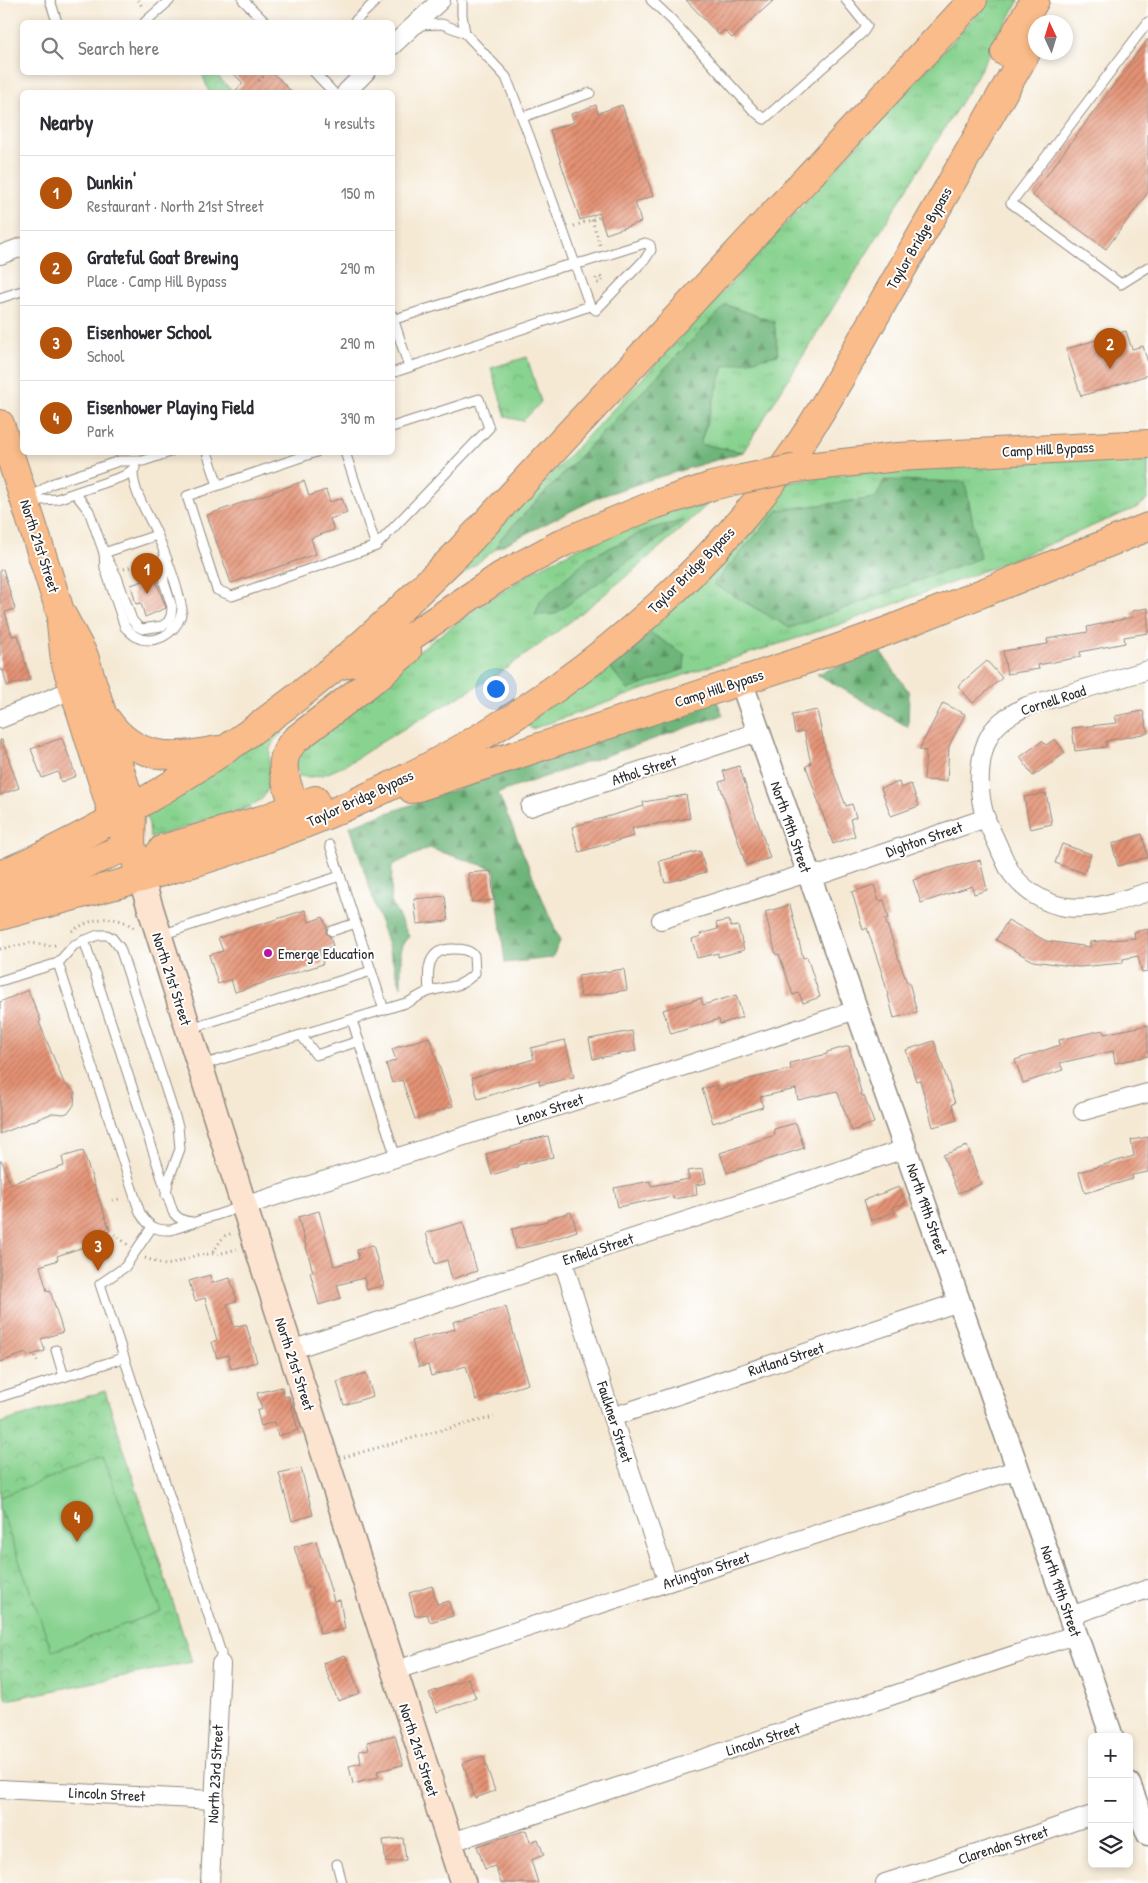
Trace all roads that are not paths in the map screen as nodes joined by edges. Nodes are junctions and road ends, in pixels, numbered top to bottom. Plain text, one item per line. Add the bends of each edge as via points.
1 (50, 0) edge
2 (170, 0) edge
3 (243, 0) edge
4 (377, 0) edge
5 (462, 0) edge
6 (651, 0) edge
7 (846, 0) edge
8 (973, 0) edge
9 (1035, 0) edge
10 (1056, 0) edge
11 (435, 2) edge
12 (1047, 15) edge
13 (56, 20) edge
14 (148, 20) edge
15 (263, 20) edge
16 (356, 20) edge
17 (1148, 22) edge
18 (414, 26) junction
19 (465, 33) junction
20 (395, 43) edge
21 (1028, 49) edge
22 (318, 75) edge
23 (363, 75) edge
24 (341, 90) edge
25 (346, 90) edge
26 (590, 94) dead end
27 (523, 117) junction
28 (20, 248) edge
29 (0, 254) edge
30 (575, 264) junction
31 (1148, 267) edge
32 (20, 292) edge
33 (0, 298) edge
34 (590, 306) junction
35 (395, 317) edge
36 (395, 324) edge
37 (409, 366) junction
38 (395, 372) edge
39 (0, 424) edge
40 (395, 426) edge
41 (1148, 444) edge
42 (155, 455) edge
43 (208, 455) edge
44 (307, 455) edge
45 (346, 455) edge
46 (118, 457) edge
47 (143, 461) junction
48 (133, 469) junction
49 (218, 485) junction
50 (74, 493) junction
51 (25, 501) junction
52 (1148, 527) edge
53 (157, 535) junction
54 (376, 546) junction
55 (104, 553) junction
56 (464, 600) junction
57 (60, 611) junction
58 (336, 667) junction
59 (1148, 670) edge
60 (741, 681) junction
61 (74, 688) junction
62 (102, 713) junction
63 (0, 720) edge
64 (758, 732) junction
65 (229, 747) junction
66 (530, 807) dead end
67 (123, 813) junction
68 (986, 818) junction
69 (290, 820) junction
70 (132, 845) junction
71 (330, 845) dead end
72 (807, 873) junction
73 (0, 874) edge
74 (340, 876) junction
75 (141, 878) junction
76 (1148, 892) edge
77 (0, 900) edge
78 (0, 916) edge
79 (661, 920) dead end
80 (356, 923) junction
81 (332, 931) dead end
82 (159, 936) junction
83 (84, 940) junction
84 (58, 963) junction
85 (371, 971) junction
86 (0, 981) edge
87 (429, 991) junction
88 (384, 1010) junction
89 (856, 1010) junction
90 (352, 1020) junction
91 (188, 1029) junction
92 (301, 1035) junction
93 (359, 1042) junction
94 (200, 1065) junction
95 (1148, 1093) edge
96 (1083, 1111) dead end
97 (906, 1149) junction
98 (396, 1158) junction
99 (166, 1195) junction
100 (244, 1206) junction
101 (194, 1222) junction
102 (152, 1227) junction
103 (563, 1261) junction
104 (959, 1302) junction
105 (56, 1350) dead end
106 (291, 1350) junction
107 (123, 1358) junction
108 (64, 1377) junction
109 (0, 1397) edge
110 (612, 1417) junction
111 (1018, 1468) junction
112 (668, 1582) junction
113 (1148, 1590) edge
114 (1073, 1625) junction
115 (221, 1664) joint
116 (393, 1672) junction
117 (1111, 1733) edge
118 (0, 1788) edge
119 (214, 1800) junction
120 (1133, 1800) edge
121 (1088, 1816) edge
122 (1148, 1834) edge
123 (450, 1843) junction
124 (337, 1864) dead end
125 (210, 1883) edge
126 (342, 1883) edge
127 (463, 1883) edge
128 (885, 1883) edge

1 - 13 lane
2 - 14 lane
3 - 15 lane
4 - 16 lane
5 - 19 lane
6 - 7 lane via 764,119 864,32 866,26
8 - 58 main road via 455,556
9 - 69 main road via 790,427 767,462 711,529 616,620 511,698 399,762 328,795
10 - 12 main road
11 - 18 street
17 - 31 lane via 1011,203 1121,284
18 - 19 lane via 442,24
18 - 20 street
19 - 27 lane via 506,77
21 - 69 main road, Taylor Bridge Bypass via 804,436 780,472 723,540 627,632 520,712 406,777
22 - 24 lane
23 - 25 street
26 - 27 lane
27 - 30 lane
28 - 29 street
30 - 34 lane
30 - 34 lane via 648,243 651,246 646,258 596,310
30 - 35 lane
32 - 33 lane
34 - 37 lane
36 - 37 lane
37 - 38 lane
39 - 51 main road, North 21st Street
40 - 54 lane via 479,398 489,428
41 - 56 main road, Camp Hill Bypass, bridge via 829,463 742,478 651,506 586,532 536,555
42 - 47 lane
43 - 49 lane
44 - 49 lane
45 - 54 lane
46 - 47 lane
46 - 51 lane via 51,484
47 - 48 lane
48 - 50 lane via 124,476
48 - 53 lane via 132,480
49 - 54 lane via 187,496 217,590 232,596
50 - 51 lane via 57,499
50 - 55 lane via 89,511
51 - 57 main road, North 21st Street
52 - 60 main road, Camp Hill Bypass via 887,631
53 - 55 lane
53 - 55 lane via 162,549 164,582 172,608 168,622 149,629 142,629 132,620 117,577
56 - 58 main road, Camp Hill Bypass via 391,650
56 - 69 main road via 382,673 289,747 284,754 283,770
57 - 61 main road, North 21st Street via 66,661
57 - 62 main road, North 21st Street via 84,656
58 - 65 main road
59 - 68 street, Cornell Road via 1028,706 999,723 982,757 980,784
60 - 64 street, North 19th Street
60 - 69 main road, Camp Hill Bypass
61 - 63 street
61 - 67 main road, North 21st Street
62 - 65 main road via 125,741 152,754 182,756
62 - 67 main road, North 21st Street
64 - 66 street, Athol Street
64 - 72 street, North 19th Street
65 - 67 main road
67 - 70 main road, North 21st Street
67 - 73 main road
68 - 72 street, Dighton Street via 823,874
68 - 76 street via 1010,873 1034,895 1047,901 1065,907 1084,908
69 - 75 main road, Taylor Bridge Bypass via 244,847
70 - 75 main road, North 21st Street
70 - 77 main road
71 - 74 lane
72 - 79 street, Dighton Street
72 - 89 street, North 19th Street
74 - 80 lane
74 - 82 lane
75 - 78 main road, Taylor Bridge Bypass
75 - 82 main road, North 21st Street
80 - 81 lane
80 - 85 lane
82 - 91 main road, North 21st Street
83 - 84 lane
83 - 99 lane
83 - 99 lane via 98,935 112,938 120,948 130,976 178,1126 180,1149
84 - 86 lane
84 - 102 lane via 140,1213
85 - 88 lane
85 - 91 lane
87 - 87 lane via 467,982 475,973 474,955 468,950 451,948 434,955 428,970
87 - 88 lane
88 - 90 lane
89 - 97 street, North 19th Street
89 - 98 street, Lenox Street
90 - 92 lane
90 - 93 lane
91 - 94 main road, North 21st Street
92 - 93 lane via 316,1055
92 - 94 lane
93 - 98 lane
94 - 100 main road, North 21st Street
95 - 96 street
97 - 103 street, Enfield Street
97 - 104 street, North 19th Street
98 - 100 street, Lenox Street
99 - 101 lane via 177,1218
100 - 101 lane
100 - 106 main road, North 21st Street
101 - 102 lane via 171,1230 159,1231
102 - 107 lane via 125,1267 100,1284
103 - 106 street, Enfield Street
103 - 110 street, Faulkner Street
104 - 110 street, Rutland Street
104 - 111 street, North 19th Street
105 - 108 lane
106 - 116 main road, North 21st Street
107 - 108 lane
107 - 115 lane via 221,1653
108 - 109 lane
110 - 112 street, Faulkner Street
111 - 112 street, Arlington Street
111 - 114 street, North 19th Street
112 - 116 street, Arlington Street
113 - 114 street, Lincoln Street
114 - 117 street, North 19th Street
114 - 123 street, Lincoln Street
115 - 119 street, North 23rd Street
116 - 123 main road, North 21st Street
118 - 119 street, Lincoln Street
119 - 125 street, North 23rd Street
120 - 122 street
121 - 128 street, Clarendon Street
123 - 127 main road, North 21st Street
124 - 126 lane

